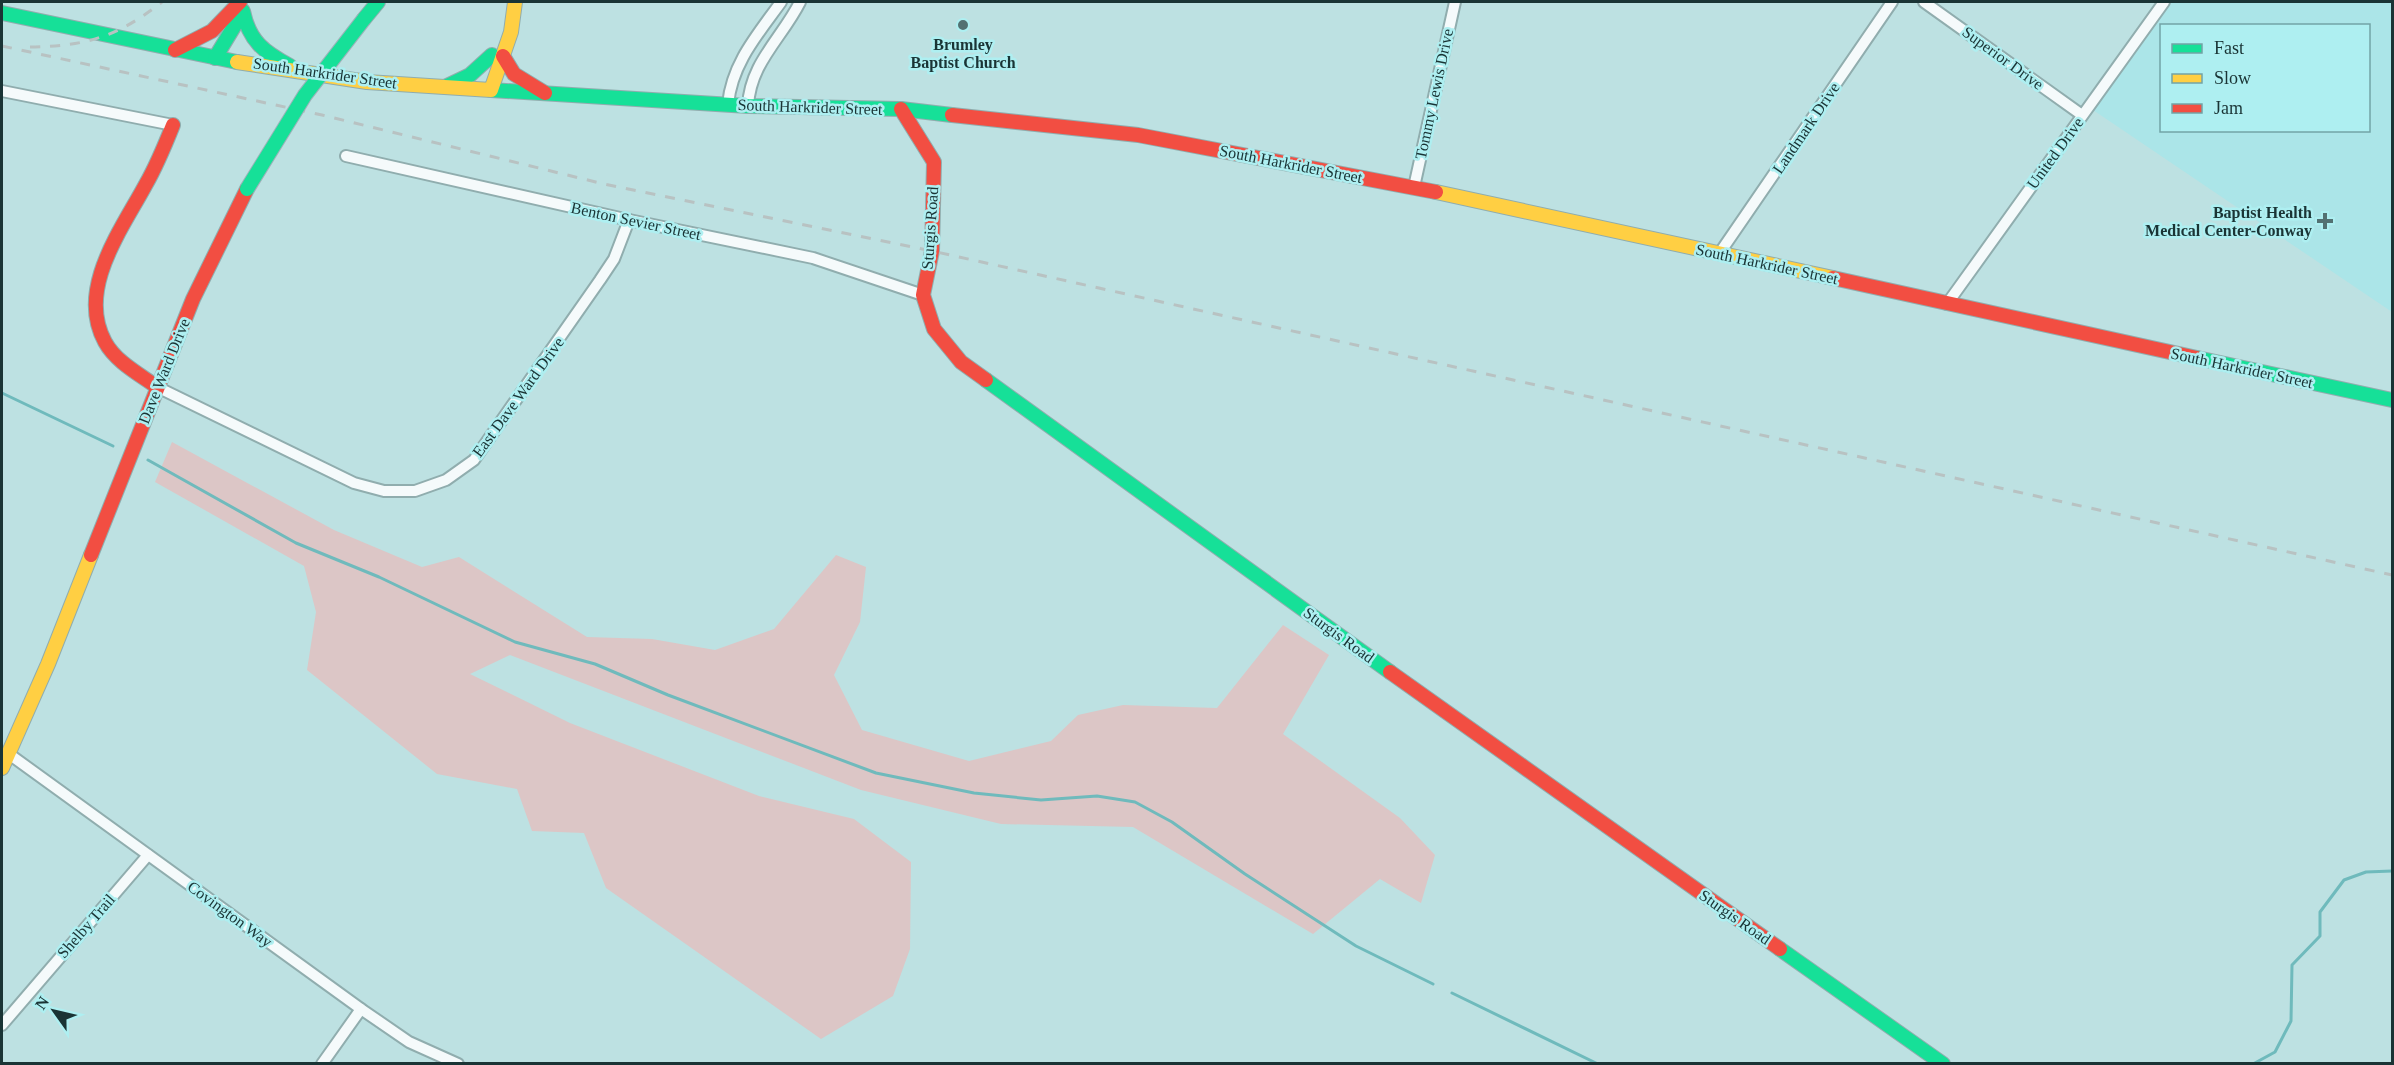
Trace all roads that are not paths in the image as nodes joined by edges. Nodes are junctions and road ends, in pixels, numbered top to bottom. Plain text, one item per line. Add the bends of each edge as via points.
1 (378, 2) edge
2 (506, 2) edge
3 (515, 2) edge
4 (782, 2) edge
5 (801, 2) edge
6 (1455, 2) edge
7 (1892, 2) edge
8 (1924, 2) edge
9 (2163, 2) edge
10 (242, 6) edge
11 (2, 14) edge
12 (172, 50) junction
13 (498, 55) junction
14 (211, 57) junction
15 (298, 71) junction
16 (443, 88) junction
17 (486, 90) junction
18 (2, 91) edge
19 (545, 93) junction
20 (728, 104) junction
21 (748, 106) junction
22 (901, 109) junction
23 (2082, 115) junction
24 (173, 125) joint
25 (346, 156) dead end
26 (1414, 187) junction
27 (629, 220) junction
28 (1719, 254) junction
29 (923, 295) junction
30 (1947, 304) junction
31 (157, 387) junction
32 (2392, 400) edge
33 (9, 754) junction
34 (2, 768) edge
35 (148, 855) junction
36 (361, 1009) junction
37 (2, 1025) edge
38 (322, 1064) edge
39 (458, 1064) edge
40 (1944, 1064) edge

1 - 31 main road, Dave Ward Drive, bridge via 305,95 247,189 220,240
2 - 13 main road
3 - 13 main road via 511,32
4 - 20 street via 737,65
5 - 21 street via 760,63 749,85
6 - 26 street, Tommy Lewis Drive
7 - 28 street, Landmark Drive
8 - 23 street, Superior Drive
9 - 23 street, United Drive
10 - 12 main road via 206,37
10 - 14 main road
10 - 15 main road via 246,27 260,48
11 - 12 main road, South Harkrider Street
12 - 14 main road, South Harkrider Street
13 - 16 main road
13 - 17 main road
13 - 19 main road via 514,74
14 - 15 main road, South Harkrider Street
15 - 16 main road, South Harkrider Street
16 - 17 main road, South Harkrider Street
17 - 19 main road, South Harkrider Street
18 - 24 street
19 - 20 main road, South Harkrider Street
20 - 21 main road, South Harkrider Street
21 - 22 main road, South Harkrider Street
22 - 26 main road, South Harkrider Street via 1138,135
22 - 29 main road, Sturgis Road via 934,162 932,251
23 - 30 street, United Drive
24 - 31 main road via 98,285 97,319 106,343 123,364
25 - 27 street, Benton Sevier Street
26 - 28 main road, South Harkrider Street
27 - 29 street, Benton Sevier Street via 813,258
27 - 31 street, East Dave Ward Drive via 614,259 488,443 463,470 430,487 397,493 354,483
28 - 30 main road, South Harkrider Street
29 - 40 main road, Sturgis Road via 934,329 961,362 1467,728
30 - 32 main road, South Harkrider Street
31 - 33 main road, Dave Ward Drive
33 - 34 main road, Dave Ward Drive
33 - 35 street, Covington Way
35 - 36 street, Covington Way
35 - 37 street, Shelby Trail
36 - 38 street
36 - 39 street, Covington Way via 409,1042

